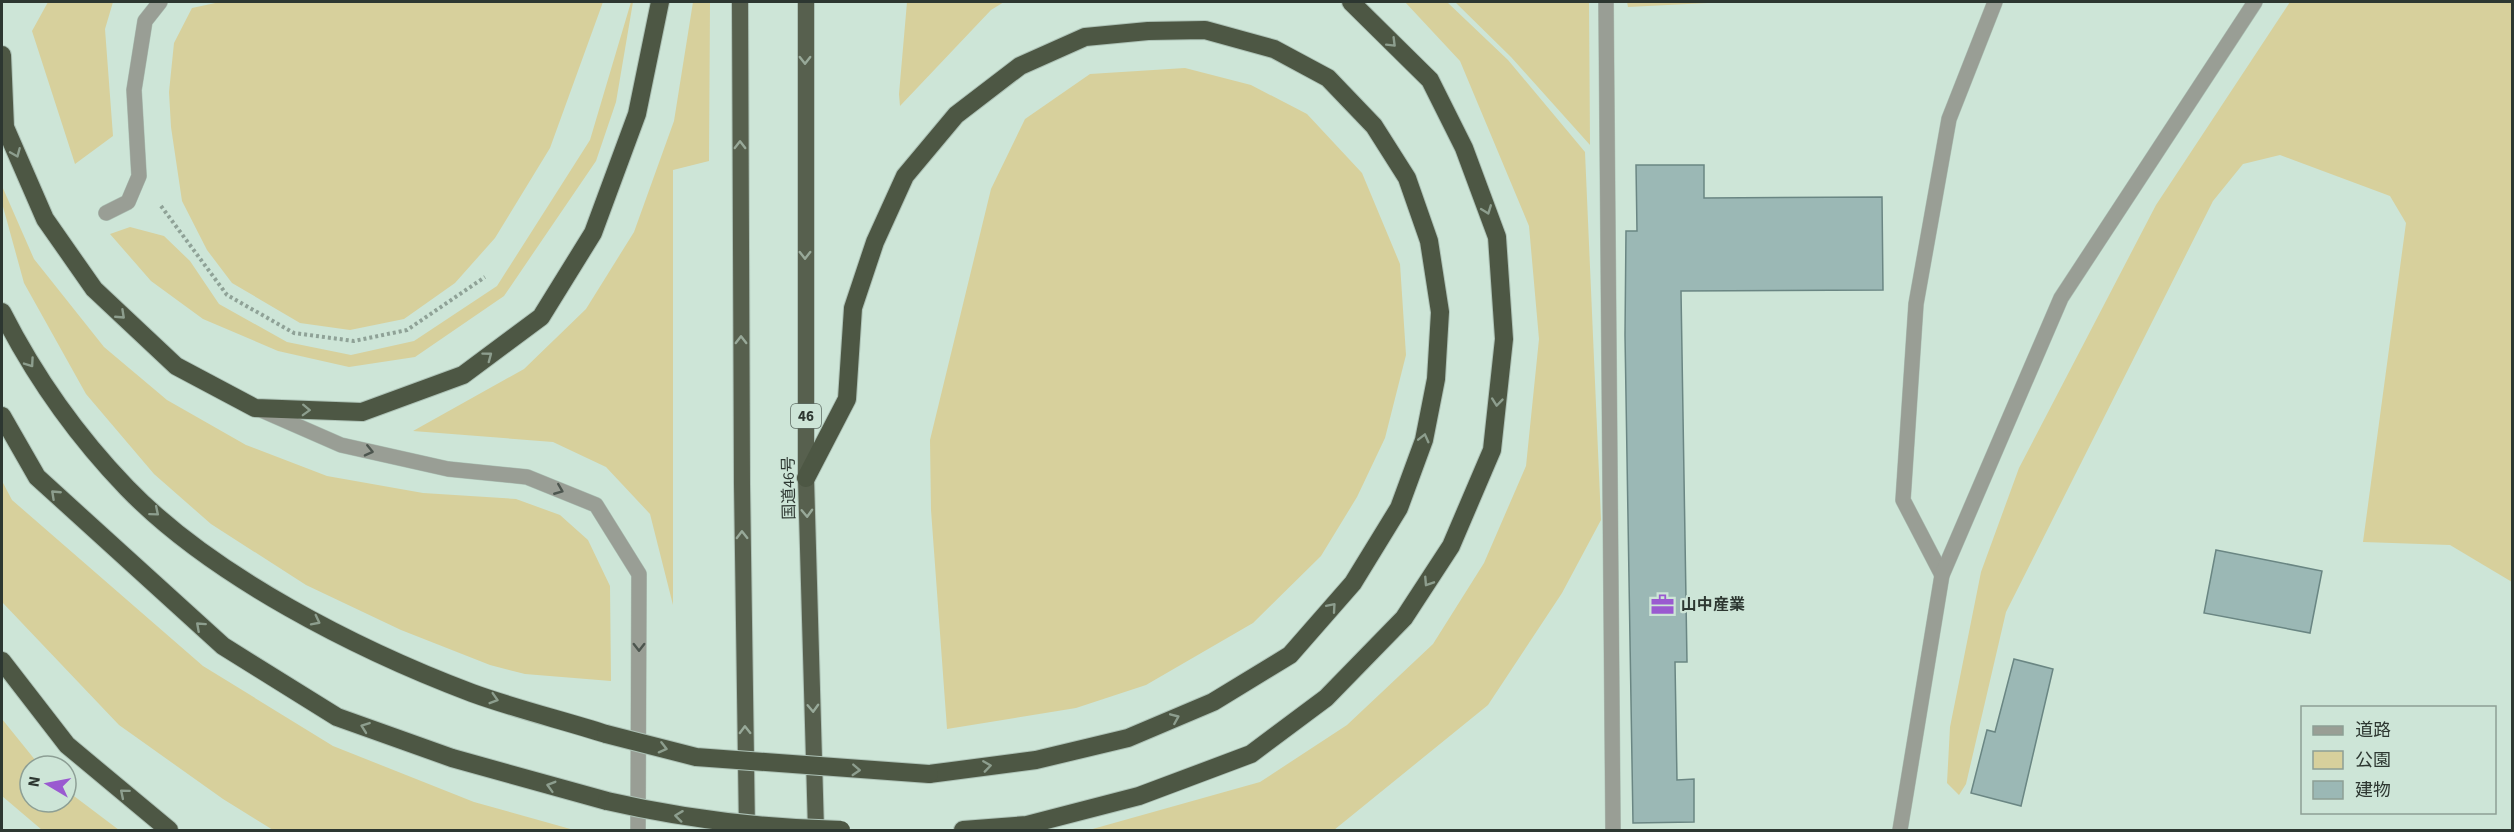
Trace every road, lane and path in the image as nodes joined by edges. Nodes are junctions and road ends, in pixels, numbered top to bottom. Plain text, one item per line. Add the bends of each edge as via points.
1 (160, 2) edge
2 (660, 2) edge
3 (740, 2) edge
4 (806, 2) edge
5 (1351, 2) edge
6 (1606, 2) edge
7 (1995, 2) edge
8 (2255, 2) edge
9 (2, 55) edge
10 (139, 176) junction
11 (106, 213) dead end
12 (485, 277) dead end
13 (2, 312) edge
14 (255, 408) junction
15 (2, 416) edge
16 (807, 478) junction
17 (1942, 575) junction
18 (2, 661) edge
19 (169, 831) edge
20 (638, 831) edge
21 (747, 831) edge
22 (816, 831) edge
23 (842, 831) edge
24 (963, 831) edge
25 (1613, 831) edge
26 (1900, 831) edge

1 - 10 street via 145,21 134,90
14 -> 2 highway via 362,412 463,375 541,317 593,233 637,114
21 -> 3 highway
4 -> 16 highway, 国道46号 / 46
5 -> 24 highway via 1430,80 1464,148 1497,237 1504,339 1492,450 1451,546 1404,618 1326,698 1251,754 1138,796 1028,825
6 - 25 street
7 - 17 street via 1949,119 1916,304 1903,500
8 - 17 street via 2061,298
9 -> 14 highway via 5,127 45,219 94,289 176,366
10 - 11 street via 128,202
10 - 12 path via 227,295 294,333 354,341 406,330
13 -> 16 highway, bridge via 21,349 78,431 128,489 195,546 279,602 383,655 473,693 696,757 929,774 1036,760 1128,738 1213,702 1290,655 1353,583 1399,508 1424,440 1436,379 1440,312 1429,241 1407,178 1374,126 1328,78 1274,49 1205,30 1148,31 1085,37 1020,66 956,115 905,176 875,242 853,309 847,399
14 -> 20 street via 341,445 448,469 527,477 596,505 639,574
23 -> 15 highway, bridge via 676,816 607,801 452,758 338,717 223,646 37,477
16 -> 22 highway, 国道46号 / 46
17 - 26 street
19 -> 18 highway via 67,745

